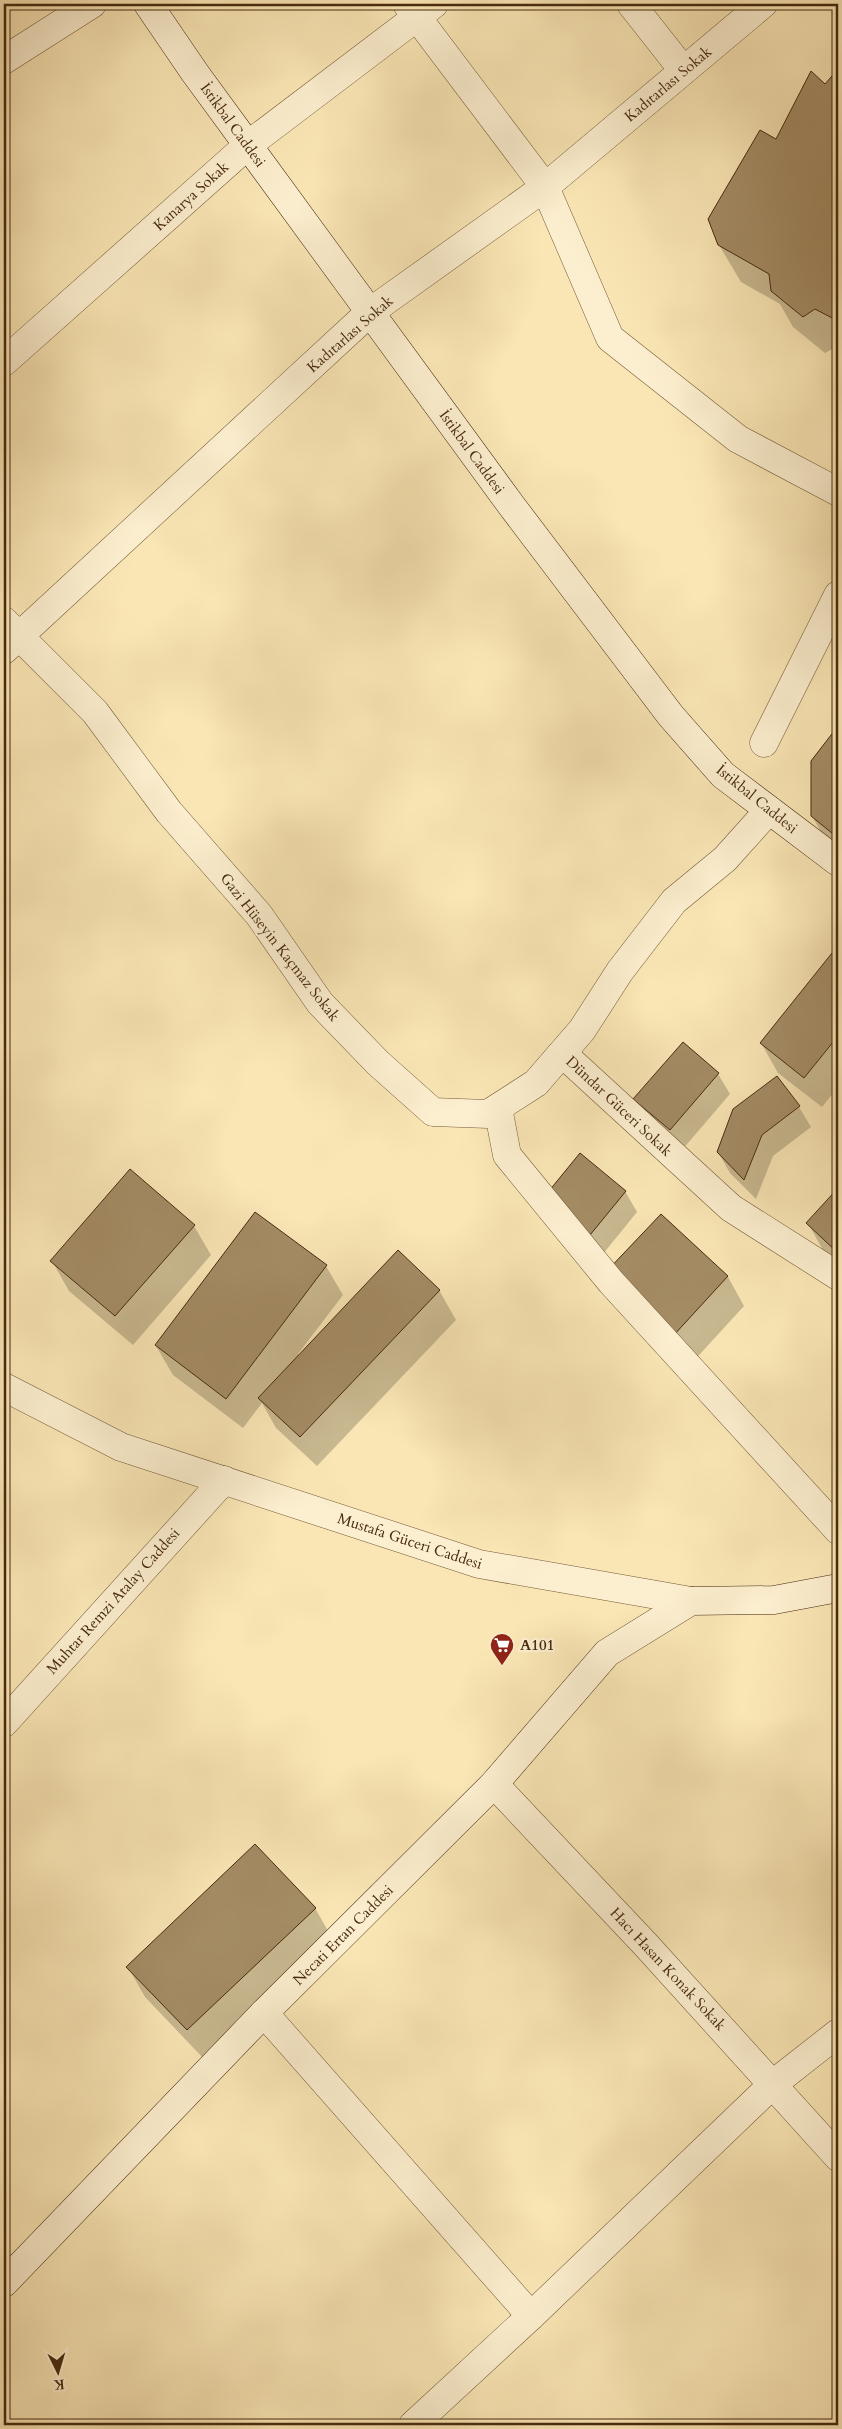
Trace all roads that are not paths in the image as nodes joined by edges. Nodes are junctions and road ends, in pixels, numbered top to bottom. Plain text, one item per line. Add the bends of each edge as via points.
1 (92, 4) edge
2 (148, 4) edge
3 (631, 4) edge
4 (763, 4) edge
5 (419, 8) edge
6 (4, 60) edge
7 (683, 70) junction
8 (248, 145) junction
9 (545, 187) junction
10 (370, 312) junction
11 (4, 362) edge
12 (838, 492) edge
13 (838, 595) edge
14 (9, 636) edge
15 (764, 743) dead end
16 (769, 810) junction
17 (838, 862) edge
18 (562, 1053) junction
19 (498, 1108) junction
20 (838, 1276) edge
21 (4, 1387) edge
22 (224, 1480) junction
23 (838, 1530) edge
24 (838, 1588) edge
25 (691, 1601) junction
26 (4, 1723) edge
27 (494, 1784) junction
28 (264, 2013) junction
29 (838, 2033) edge
30 (773, 2084) junction
31 (838, 2157) edge
32 (4, 2283) edge
33 (531, 2316) junction
34 (412, 2425) edge

1 - 6 street
2 - 8 street, İstikbal Caddesi
3 - 7 street
4 - 7 street, Kadıtarlası Sokak
5 - 8 street, Kanarya Sokak
5 - 9 street
7 - 9 street, Kadıtarlası Sokak
8 - 10 street, İstikbal Caddesi
8 - 11 street, Kanarya Sokak
9 - 10 street, Kadıtarlası Sokak
9 - 12 street via 610,338 738,439
10 - 14 street, Kadıtarlası Sokak
10 - 16 street, İstikbal Caddesi via 510,505 670,716 723,775
13 - 15 street
14 - 19 street, Gazi Hüseyin Kaçmaz Sokak via 95,712 169,812 260,916 320,1002 378,1062 433,1112 488,1114
16 - 17 street, İstikbal Caddesi
16 - 18 street, Dündar Güceri Sokak via 724,859 674,901
18 - 19 street, Gazi Hüseyin Kaçmaz Sokak via 536,1083
18 - 20 street, Dündar Güceri Sokak via 730,1208
19 - 23 street via 507,1155 611,1282
21 - 22 street, Mustafa Güceri Caddesi via 121,1447
22 - 25 street, Mustafa Güceri Caddesi via 479,1564
22 - 26 street, Muhtar Remzi Atalay Caddesi
24 - 25 street, Mustafa Güceri Caddesi via 774,1600
25 - 27 street, Necati Ertan Caddesi via 608,1653
27 - 28 street, Necati Ertan Caddesi
27 - 30 street, Hacı Hasan Konak Sokak
28 - 32 street, Necati Ertan Caddesi
28 - 33 street
29 - 30 street
30 - 31 street, Hacı Hasan Konak Sokak
30 - 33 street
33 - 34 street

